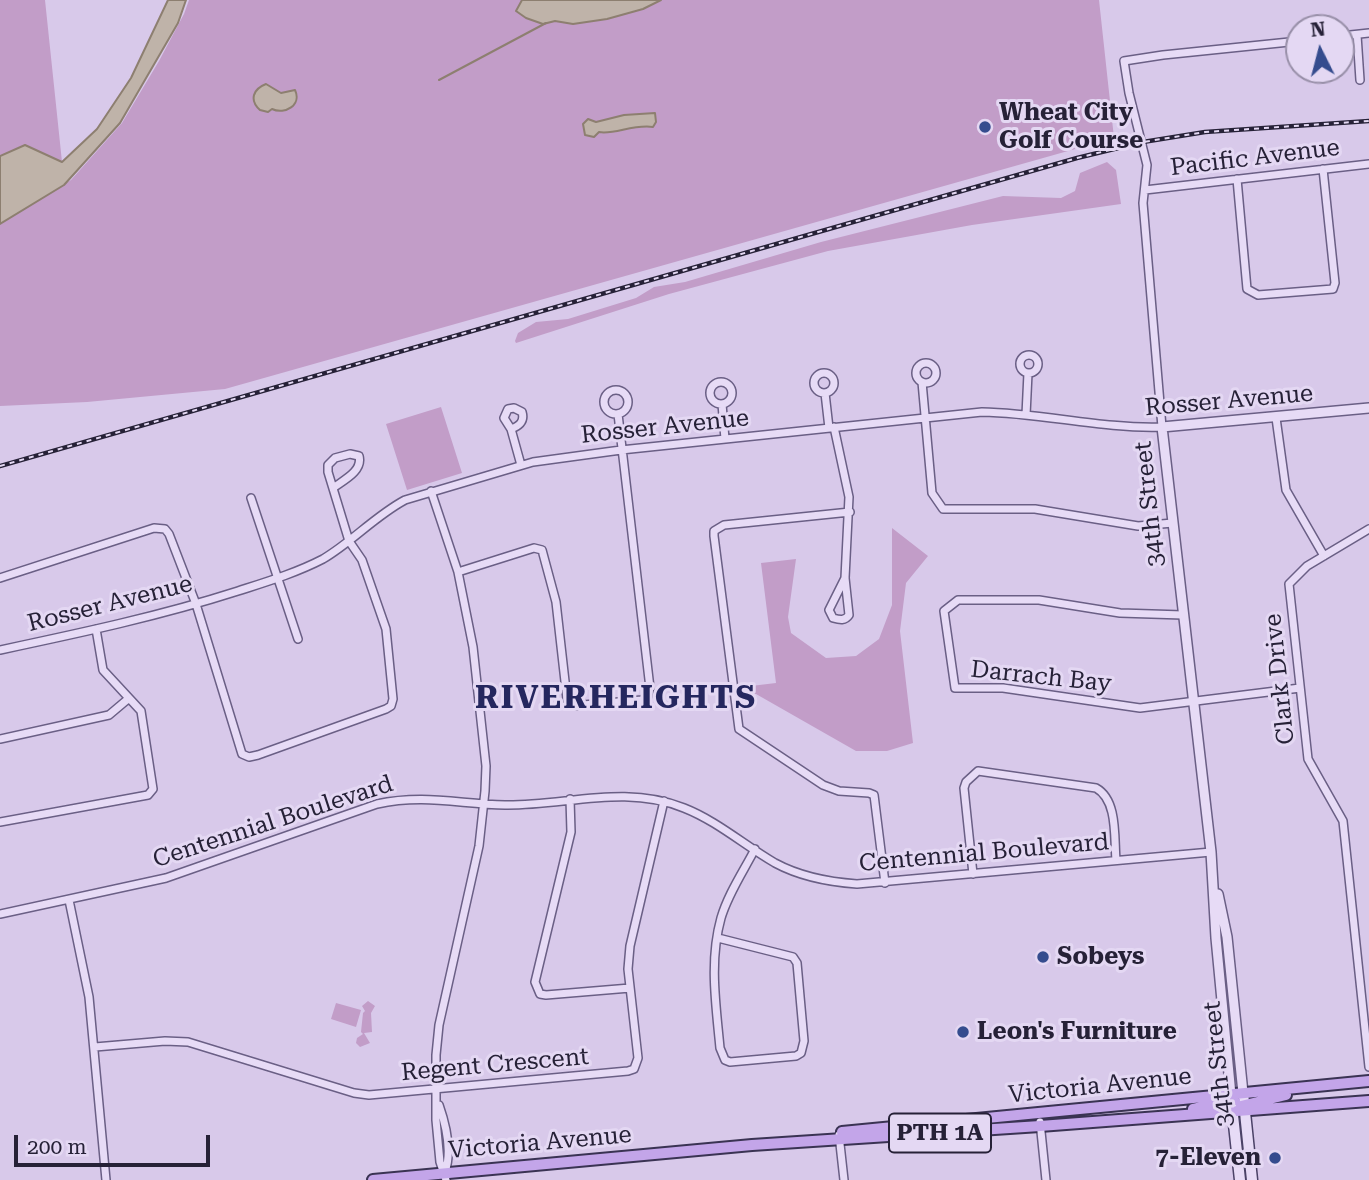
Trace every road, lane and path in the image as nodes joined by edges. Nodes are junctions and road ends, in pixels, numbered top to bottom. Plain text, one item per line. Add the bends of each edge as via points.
1 (1369, 33) edge
2 (1357, 35) joint
3 (1285, 42) edge
4 (1360, 80) dead end
5 (1369, 164) edge
6 (1323, 169) junction
7 (1237, 179) junction
8 (1145, 190) junction
9 (1028, 373) dead end
10 (922, 382) dead end
11 (825, 393) dead end
12 (722, 404) dead end
13 (1369, 408) edge
14 (618, 414) dead end
15 (1026, 415) junction
16 (925, 418) junction
17 (1276, 418) junction
18 (1162, 427) junction
19 (831, 428) junction
20 (511, 429) dead end
21 (726, 439) junction
22 (621, 450) junction
23 (521, 465) junction
24 (333, 488) junction
25 (430, 491) junction
26 (251, 498) dead end
27 (850, 512) junction
28 (1173, 523) junction
29 (1369, 529) edge
30 (349, 541) junction
31 (1324, 556) junction
32 (458, 572) junction
33 (0, 578) edge
34 (278, 578) junction
35 (845, 578) junction
36 (196, 604) junction
37 (1183, 615) junction
38 (96, 629) junction
39 (298, 639) dead end
40 (0, 650) edge
41 (1300, 688) junction
42 (128, 699) junction
43 (1193, 701) junction
44 (0, 739) edge
45 (570, 799) junction
46 (664, 801) junction
47 (484, 804) junction
48 (0, 822) edge
49 (755, 849) junction
50 (1211, 857) junction
51 (1116, 860) junction
52 (973, 874) junction
53 (885, 883) junction
54 (69, 900) junction
55 (0, 914) edge
56 (718, 938) junction
57 (1228, 952) junction
58 (1217, 953) junction
59 (629, 988) junction
60 (95, 1047) junction
61 (1369, 1067) edge
62 (1369, 1081) edge
63 (437, 1090) junction
64 (1369, 1101) edge
65 (1238, 1103) junction
66 (1039, 1113) junction
67 (1040, 1126) junction
68 (839, 1136) junction
69 (445, 1176) edge
70 (106, 1180) edge
71 (373, 1180) edge
72 (844, 1180) edge
73 (1046, 1180) edge
74 (1240, 1180) edge
75 (1252, 1180) edge

1 - 2 street
2 - 4 street
3 - 8 street, 34th Street via 1124,61 1148,173
5 - 6 street, Pacific Avenue
6 - 7 street, Pacific Avenue
6 - 7 street via 1333,289 1258,295 1247,289
7 - 8 street, Pacific Avenue
8 - 18 street, 34th Street
9 - 15 street
10 - 16 street
11 - 19 street
12 - 21 street
13 - 17 street, Rosser Avenue
14 - 22 street
15 - 16 street, Rosser Avenue via 982,412
15 - 18 street, Rosser Avenue via 1129,428
16 - 19 street, Rosser Avenue
16 - 28 street via 932,493 943,509 1035,509 1138,526
17 - 18 street, Rosser Avenue
17 - 31 street via 1286,490
18 - 28 street, 34th Street
19 - 21 street, Rosser Avenue
19 - 27 street
20 - 23 street
21 - 22 street, Rosser Avenue
22 - 23 street, Rosser Avenue
22 - 32 street via 648,696 571,706 556,602 542,550 534,548
23 - 25 street, Rosser Avenue
24 - 24 street via 358,468 359,456 350,454 331,461 328,472
24 - 30 street
25 - 30 street, Rosser Avenue via 388,509
25 - 32 street
26 - 34 street
27 - 35 street
27 - 53 street via 724,525 714,531 714,537 739,729 823,785 874,795
28 - 37 street, 34th Street
29 - 31 street, Clark Drive
30 - 34 street, Rosser Avenue
30 - 36 street via 362,559 386,629 393,699 386,709 258,755 242,754
31 - 41 street, Clark Drive via 1289,584
32 - 47 street via 475,659 486,766
33 - 36 street via 160,527 169,534
34 - 36 street, Rosser Avenue
34 - 39 street
35 - 35 street via 829,610 838,620 849,615
36 - 38 street, Rosser Avenue
37 - 43 street, 34th Street
37 - 43 street, Darrach Bay via 1119,613 1039,600 958,600 944,611 955,688 1003,688 1140,708
38 - 40 street, Rosser Avenue
38 - 42 street via 103,670
41 - 43 street
41 - 61 street, Clark Drive via 1308,760 1343,821
42 - 44 street via 108,716
42 - 48 street via 145,720 154,781 148,795
43 - 50 street, 34th Street
45 - 46 street, Centennial Boulevard via 624,795
45 - 47 street, Centennial Boulevard
45 - 59 street via 571,832 536,988 546,995
46 - 49 street, Centennial Boulevard via 705,818
46 - 59 street, Regent Crescent via 630,946
47 - 54 street, Centennial Boulevard via 422,798 377,804 166,878
47 - 63 street via 439,1025
49 - 53 street, Centennial Boulevard via 809,877
49 - 56 street via 730,895
50 - 51 street, Centennial Boulevard
50 - 57 street, 34th Street
50 - 58 street, 34th Street
51 - 52 street, Centennial Boulevard
51 - 52 street via 1110,804 1101,791 978,771 964,788
52 - 53 street, Centennial Boulevard
54 - 55 street, Centennial Boulevard
54 - 60 street
56 - 56 street via 714,980 725,1060 801,1053 797,962 793,957
57 - 58 street
57 - 65 street, 34th Street
58 - 65 street, 34th Street
59 - 63 street, Regent Crescent via 638,1058 634,1069
60 - 63 street, Regent Crescent via 188,1042 354,1093
60 - 70 street
62 - 65 main road, Victoria Avenue / PTH 1A
63 - 69 street via 449,1161
64 - 65 main road, Victoria Avenue / PTH 1A
65 - 66 main road, Victoria Avenue / PTH 1A
65 - 67 main road, Victoria Avenue / PTH 1A via 1140,1119
65 - 74 main road, 34th Street
65 - 75 main road, 34th Street
66 - 67 street
66 - 68 main road, Victoria Avenue / PTH 1A
67 - 68 main road, Victoria Avenue / PTH 1A
67 - 73 street
68 - 69 main road, Victoria Avenue / PTH 1A
68 - 72 street
69 - 71 main road, Victoria Avenue / PTH 1A

